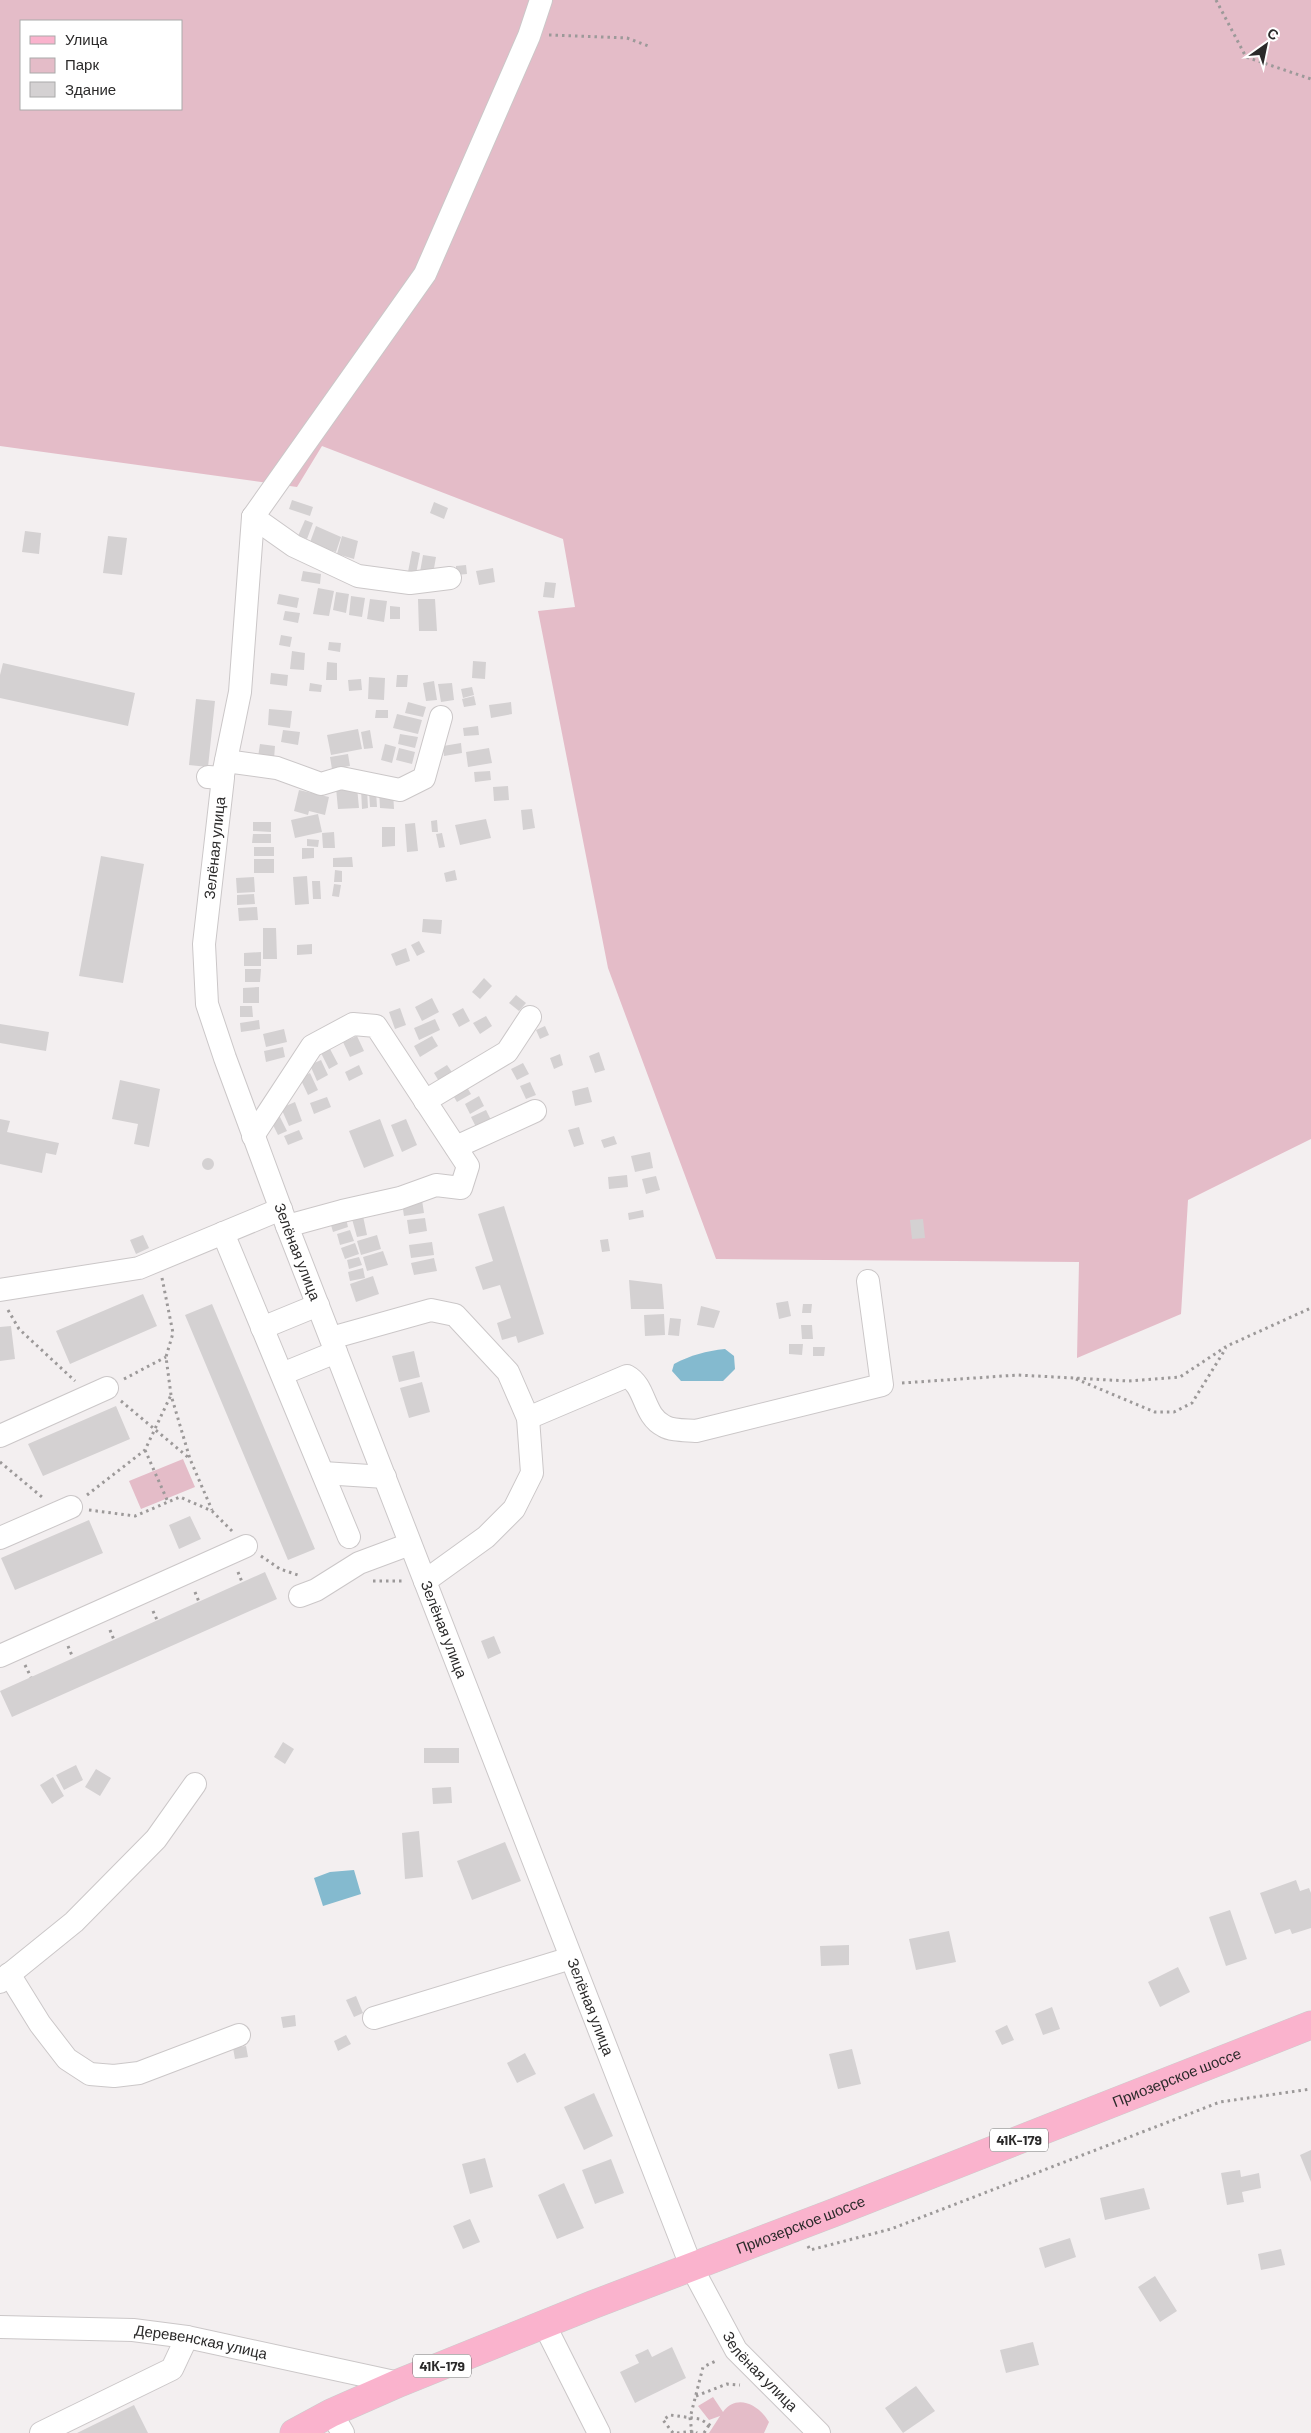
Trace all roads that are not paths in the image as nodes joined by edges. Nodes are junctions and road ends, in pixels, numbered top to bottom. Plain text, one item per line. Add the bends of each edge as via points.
1 (541, 0) edge
2 (253, 517) junction
3 (450, 578) dead end
4 (441, 718) dead end
5 (219, 772) junction
6 (530, 1017) dead end
7 (425, 1101) junction
8 (535, 1111) dead end
9 (253, 1136) junction
10 (456, 1147) junction
11 (284, 1218) junction
12 (223, 1233) junction
13 (868, 1281) dead end
14 (2, 1297) edge
15 (318, 1305) junction
16 (262, 1328) junction
17 (333, 1345) junction
18 (282, 1374) junction
19 (99, 1392) road end
20 (528, 1418) junction
21 (0, 1436) edge
22 (322, 1473) junction
23 (385, 1477) junction
24 (65, 1510) road end
25 (349, 1537) dead end
26 (0, 1538) edge
27 (410, 1544) junction
28 (246, 1546) dead end
29 (424, 1581) junction
30 (300, 1596) dead end
31 (0, 1656) edge
32 (195, 1784) dead end
33 (571, 1958) junction
34 (4, 1978) edge
35 (374, 2018) dead end
36 (1311, 2026) edge
37 (239, 2035) dead end
38 (691, 2266) junction
39 (544, 2324) junction
40 (0, 2327) edge
41 (187, 2337) junction
42 (398, 2383) junction
43 (337, 2423) edge
44 (41, 2433) edge
45 (294, 2433) edge
46 (599, 2433) edge
47 (819, 2433) edge

1 - 2 street via 529,36 425,274
2 - 3 street via 294,546 358,576 410,583
2 - 5 street, Зелёная улица via 240,692
4 - 5 street via 424,778 400,790 341,778 321,784 277,768
5 - 9 street, Зелёная улица via 204,944 207,1004
6 - 7 street via 508,1052
7 - 9 street via 376,1026 353,1024 312,1046
7 - 10 street
8 - 10 street
9 - 11 street, Зелёная улица
10 - 11 street via 468,1166 461,1188 436,1185 400,1198 342,1211
11 - 12 street
11 - 15 street, Зелёная улица
12 - 14 street via 138,1268
12 - 16 street
13 - 20 street via 882,1385 696,1431 664,1427 652,1416 635,1380 627,1376
15 - 16 street
15 - 17 street, Зелёная улица
16 - 18 street
17 - 18 street
17 - 20 street via 431,1310 455,1315 508,1372
17 - 23 street, Зелёная улица
18 - 22 street
19 - 21 street
20 - 29 street via 532,1473 514,1509 486,1537
22 - 23 street
22 - 25 street
23 - 27 street, Зелёная улица
24 - 26 street
27 - 29 street, Зелёная улица
27 - 30 street via 360,1563
28 - 31 street
29 - 33 street, Зелёная улица
32 - 34 street via 156,1839 74,1922
33 - 35 street
33 - 38 street, Зелёная улица
34 - 37 street via 67,2059 90,2074 140,2073
36 - 38 main road, Приозерское шоссе / 41К-179
38 - 39 main road, Приозерское шоссе / 41К-179
38 - 47 street, Зелёная улица via 736,2350
39 - 42 main road, Приозерское шоссе / 41К-179
39 - 46 street
40 - 41 street, Деревенская улица via 134,2330
41 - 42 street, Деревенская улица
41 - 44 street via 172,2369
42 - 43 main road, Приозерское шоссе / 41К-179
43 - 45 main road, Приозерское шоссе / 41К-179

